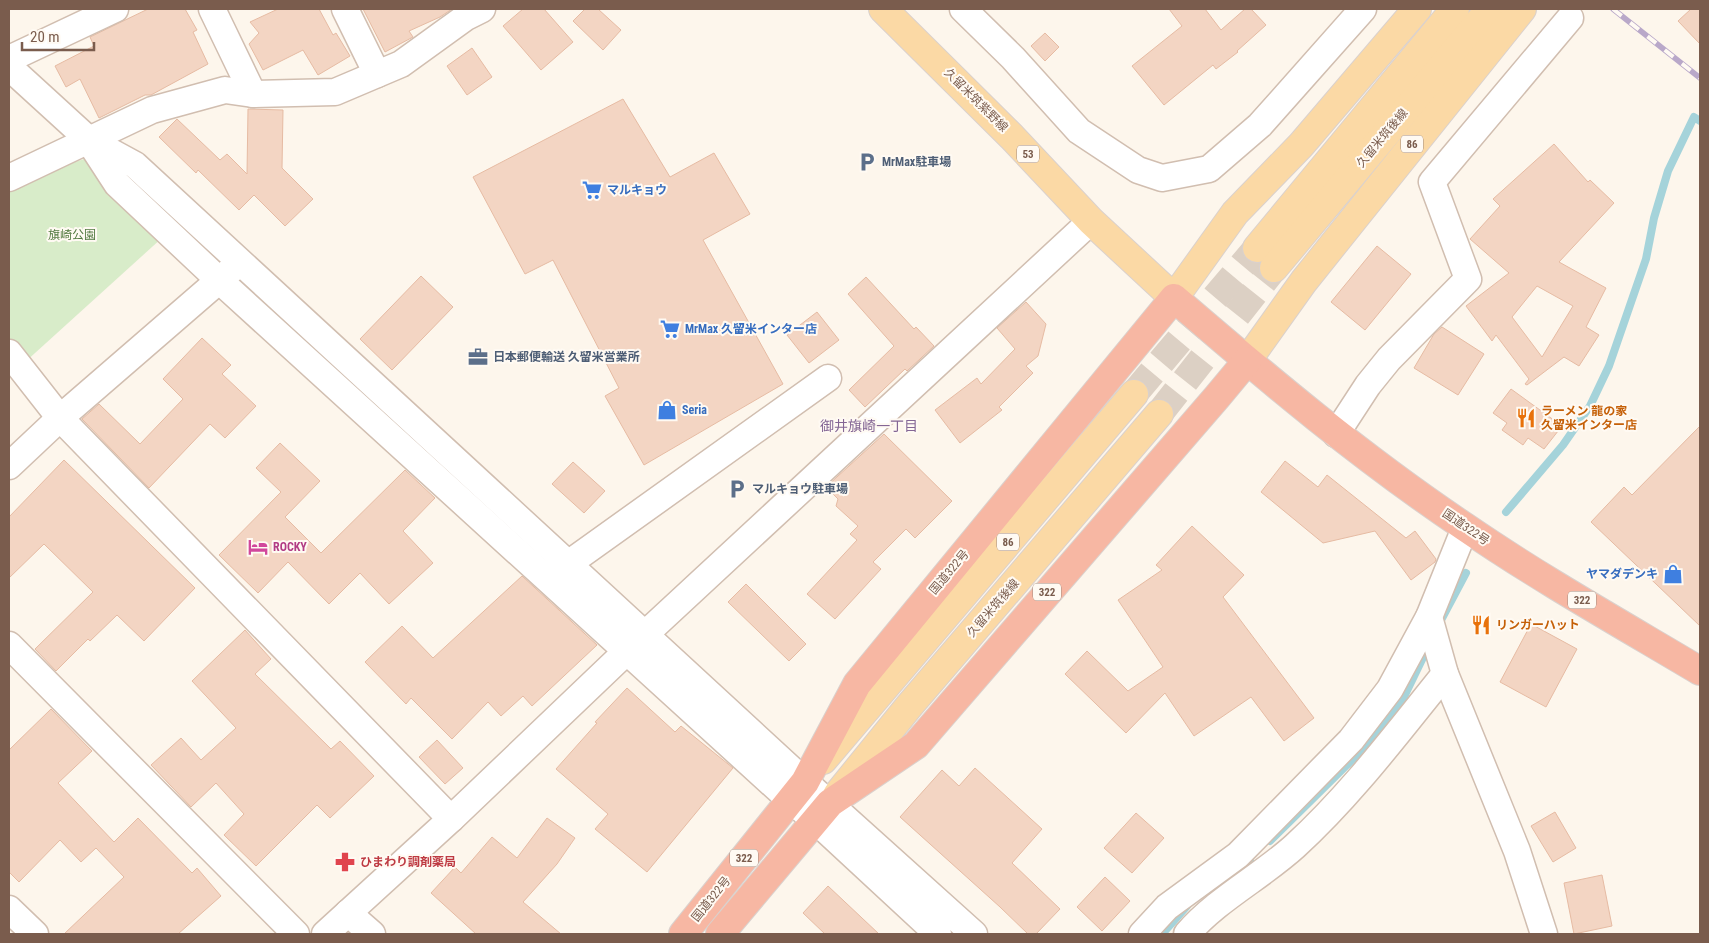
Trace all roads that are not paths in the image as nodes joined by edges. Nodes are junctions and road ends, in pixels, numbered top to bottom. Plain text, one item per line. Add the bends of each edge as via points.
1 (212, 9) edge
2 (345, 9) edge
3 (963, 9) edge
4 (1363, 9) edge
5 (1417, 9) edge
6 (1455, 9) edge
7 (1490, 9) edge
8 (1522, 9) edge
9 (885, 10) edge
10 (102, 12) edge
11 (470, 12) edge
12 (1570, 18) dead end
13 (9, 59) edge
14 (9, 67) edge
15 (377, 74) junction
16 (253, 94) junction
17 (89, 140) junction
18 (9, 178) edge
19 (1091, 220) junction
20 (240, 262) junction
21 (220, 281) junction
22 (1174, 298) junction
23 (9, 354) edge
24 (1247, 361) junction
25 (828, 378) dead end
26 (1134, 394) tunnel mouth
27 (1159, 414) tunnel mouth
28 (60, 418) junction
29 (1336, 434) junction
30 (9, 466) edge
31 (1465, 528) junction
32 (568, 564) junction
33 (1429, 617) junction
34 (636, 643) junction
35 (9, 645) edge
36 (1700, 671) edge
37 (1444, 674) junction
38 (797, 791) junction
39 (823, 812) junction
40 (451, 820) junction
41 (9, 909) edge
42 (348, 913) junction
43 (34, 934) edge
44 (296, 934) edge
45 (325, 934) edge
46 (372, 934) edge
47 (683, 934) edge
48 (720, 934) edge
49 (938, 934) edge
50 (974, 934) edge
51 (1142, 934) edge
52 (1187, 934) edge
53 (1544, 934) edge

1 - 16 street
2 - 15 street
3 - 4 street via 1079,131 1138,170 1162,178 1209,169 1260,125
5 - 22 main road via 1302,145 1235,213
6 - 7 main road, 久留米筑後線 / 86 via 1266,258
8 - 24 main road, 86 via 1304,281
9 - 19 main road, 久留米筑紫野線 / 53
10 - 13 street
11 - 15 street via 401,64
12 - 29 street via 1432,182 1468,280 1388,359
14 - 17 street
15 - 16 street via 335,92
16 - 17 street via 225,90 152,110
17 - 18 street
17 - 20 street via 135,165
17 - 21 street via 117,184
19 - 22 main road, 久留米筑紫野線 / 53
19 - 34 street
20 - 21 street
20 - 32 street
21 - 28 street
21 - 34 street
22 - 24 highway, 国道322号 / 322
22 - 38 highway, 国道322号 / 322 via 857,684
23 - 28 street
24 - 29 highway, 国道322号 / 322
24 - 39 highway, 322 via 916,745
25 - 32 street
26 - 38 main road, 86
27 - 39 main road, 久留米筑後線 / 86 via 910,705
28 - 30 street
28 - 40 street
29 - 31 highway, 国道322号 / 322
31 - 33 street
31 - 36 highway, 国道322号 / 322
32 - 34 street
33 - 37 street
33 - 51 street via 1390,689 1351,740 1238,855 1167,907
34 - 38 street
34 - 40 street
35 - 44 street
37 - 52 street via 1362,777 1296,845
37 - 53 street via 1517,851
38 - 39 street
38 - 47 highway, 国道322号 / 322
39 - 48 highway, 322
39 - 49 street
39 - 50 street
40 - 42 street
41 - 43 street
42 - 45 street
42 - 46 street

